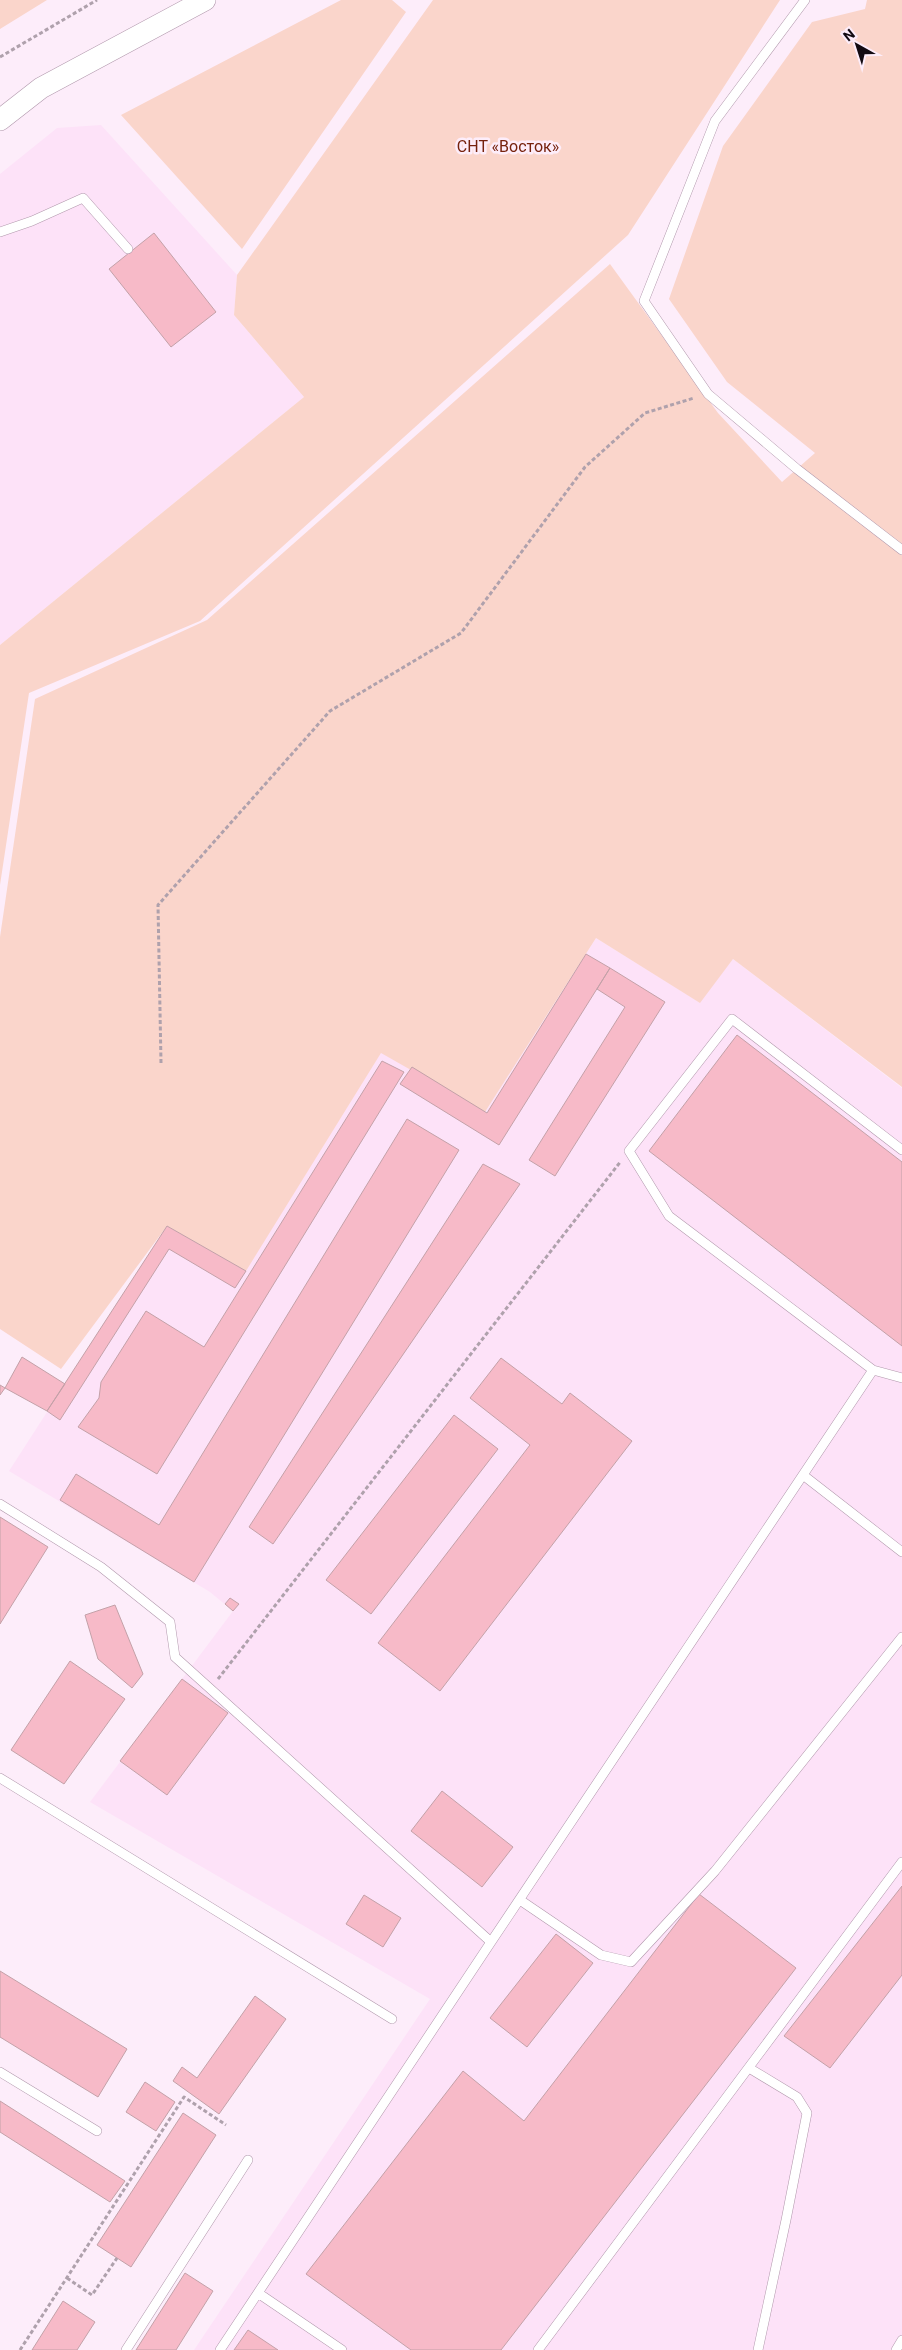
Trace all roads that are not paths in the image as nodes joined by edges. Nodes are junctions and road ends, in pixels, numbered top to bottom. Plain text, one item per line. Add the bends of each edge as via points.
1 (205, 0) edge
2 (805, 0) edge
3 (0, 120) edge
4 (0, 232) edge
5 (128, 249) dead end
6 (902, 550) edge
7 (902, 1150) edge
8 (873, 1370) junction
9 (902, 1378) edge
10 (804, 1474) junction
11 (0, 1504) edge
12 (902, 1552) edge
13 (902, 1637) edge
14 (0, 1778) edge
15 (902, 1862) edge
16 (520, 1900) junction
17 (492, 1942) junction
18 (392, 2019) dead end
19 (749, 2068) junction
20 (0, 2072) edge
21 (98, 2131) dead end
22 (248, 2160) dead end
23 (258, 2293) junction
24 (902, 2340) edge
25 (126, 2350) edge
26 (220, 2350) edge
27 (342, 2350) edge
28 (538, 2350) edge
29 (758, 2350) edge
30 (896, 2350) edge

1 - 3 street via 41,88
2 - 6 lane via 715,121 644,301 708,394
4 - 5 lane via 83,198
7 - 8 lane via 732,1019 630,1151 669,1216
8 - 9 lane
8 - 10 lane
10 - 12 lane
10 - 16 lane
11 - 17 lane via 100,1567 170,1622 175,1657
13 - 16 lane via 715,1871 631,1962 601,1955
14 - 18 lane
15 - 19 lane
16 - 17 lane
17 - 23 lane
19 - 28 lane
19 - 29 lane via 797,2097 807,2113
20 - 21 lane
22 - 25 lane
23 - 26 lane
23 - 27 lane
24 - 30 lane

